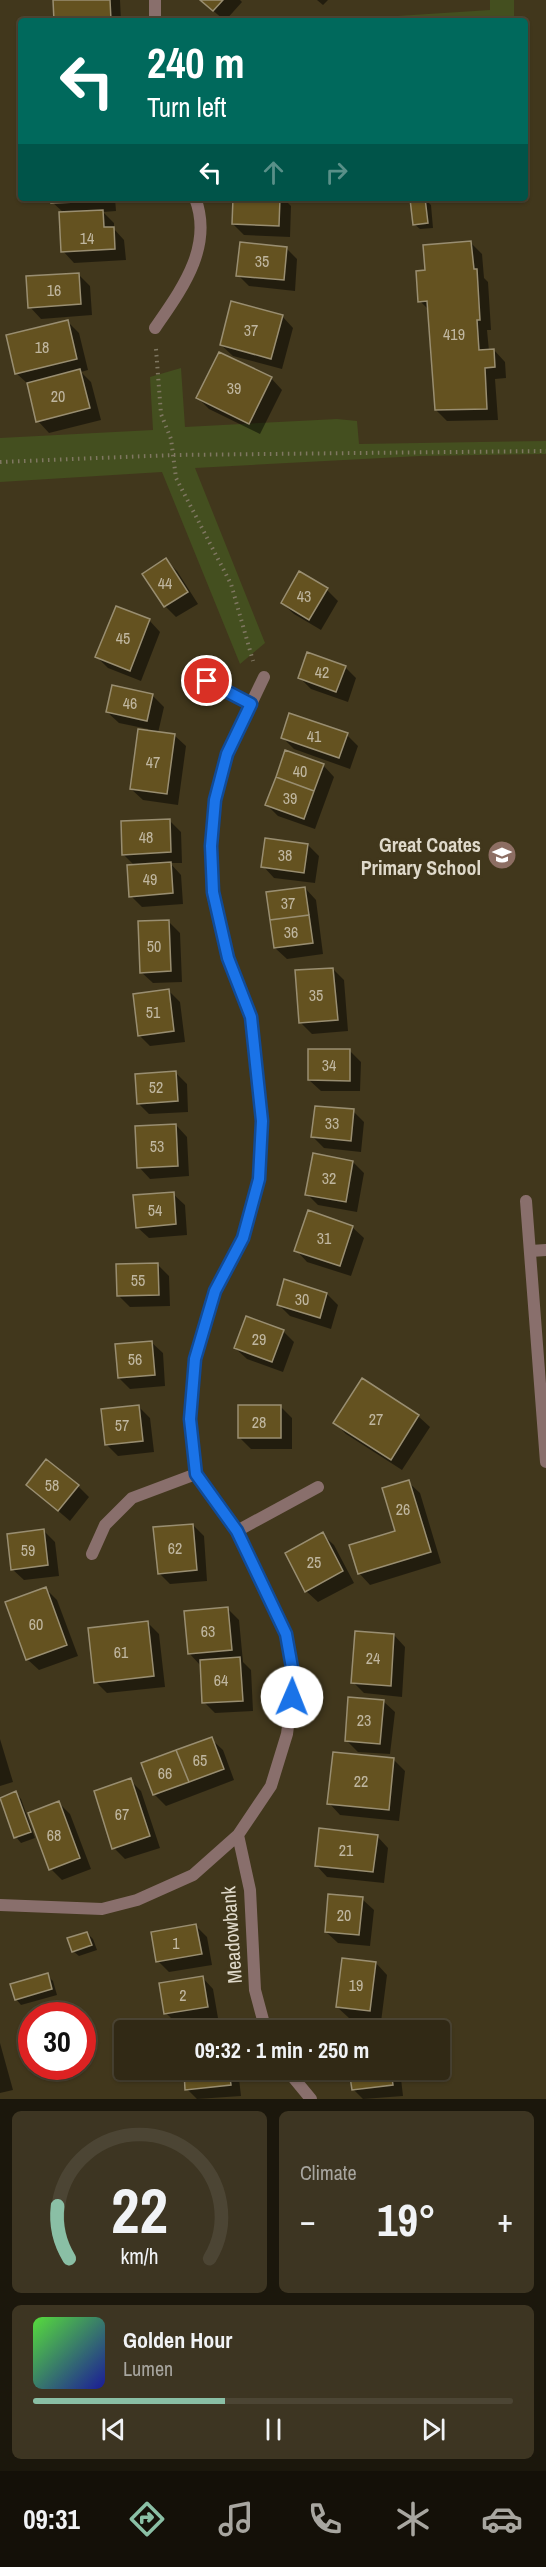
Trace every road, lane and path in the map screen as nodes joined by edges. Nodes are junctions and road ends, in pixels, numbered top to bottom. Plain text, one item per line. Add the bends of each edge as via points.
1 (154, 0) edge
2 (155, 18) edge
3 (195, 201) edge
4 (155, 328) joint
5 (546, 452) edge
6 (173, 455) junction
7 (0, 462) edge
8 (254, 662) dead end
9 (264, 677) dead end
10 (207, 681) dead end
11 (251, 704) junction
12 (526, 1201) dead end
13 (546, 1250) edge
14 (531, 1251) junction
15 (546, 1462) edge
16 (196, 1474) junction
17 (318, 1487) dead end
18 (237, 1531) junction
19 (92, 1554) dead end
20 (238, 1835) junction
21 (0, 1905) edge
22 (263, 2020) edge
23 (295, 2080) edge
24 (311, 2099) edge

1 - 2 street
3 - 4 street via 201,241 189,276
4 - 6 path via 161,414
5 - 6 path
6 - 7 path
6 - 8 path via 176,478 231,584
9 - 11 street, Meadowbank
10 - 11 street
11 - 16 street, Meadowbank via 227,754 215,800 211,846 213,892 228,958 251,1017 262,1121 259,1179 243,1238 215,1291 195,1359 190,1419
12 - 14 street
13 - 14 street
14 - 15 street
16 - 18 street, Meadowbank
16 - 19 street via 132,1498 105,1525
17 - 18 street
18 - 20 street, Meadowbank via 286,1634 294,1679 287,1734 271,1786
20 - 21 street, Meadowbank via 193,1875 137,1900 102,1909
20 - 22 street, Meadowbank via 250,1890 255,1990
23 - 24 street

